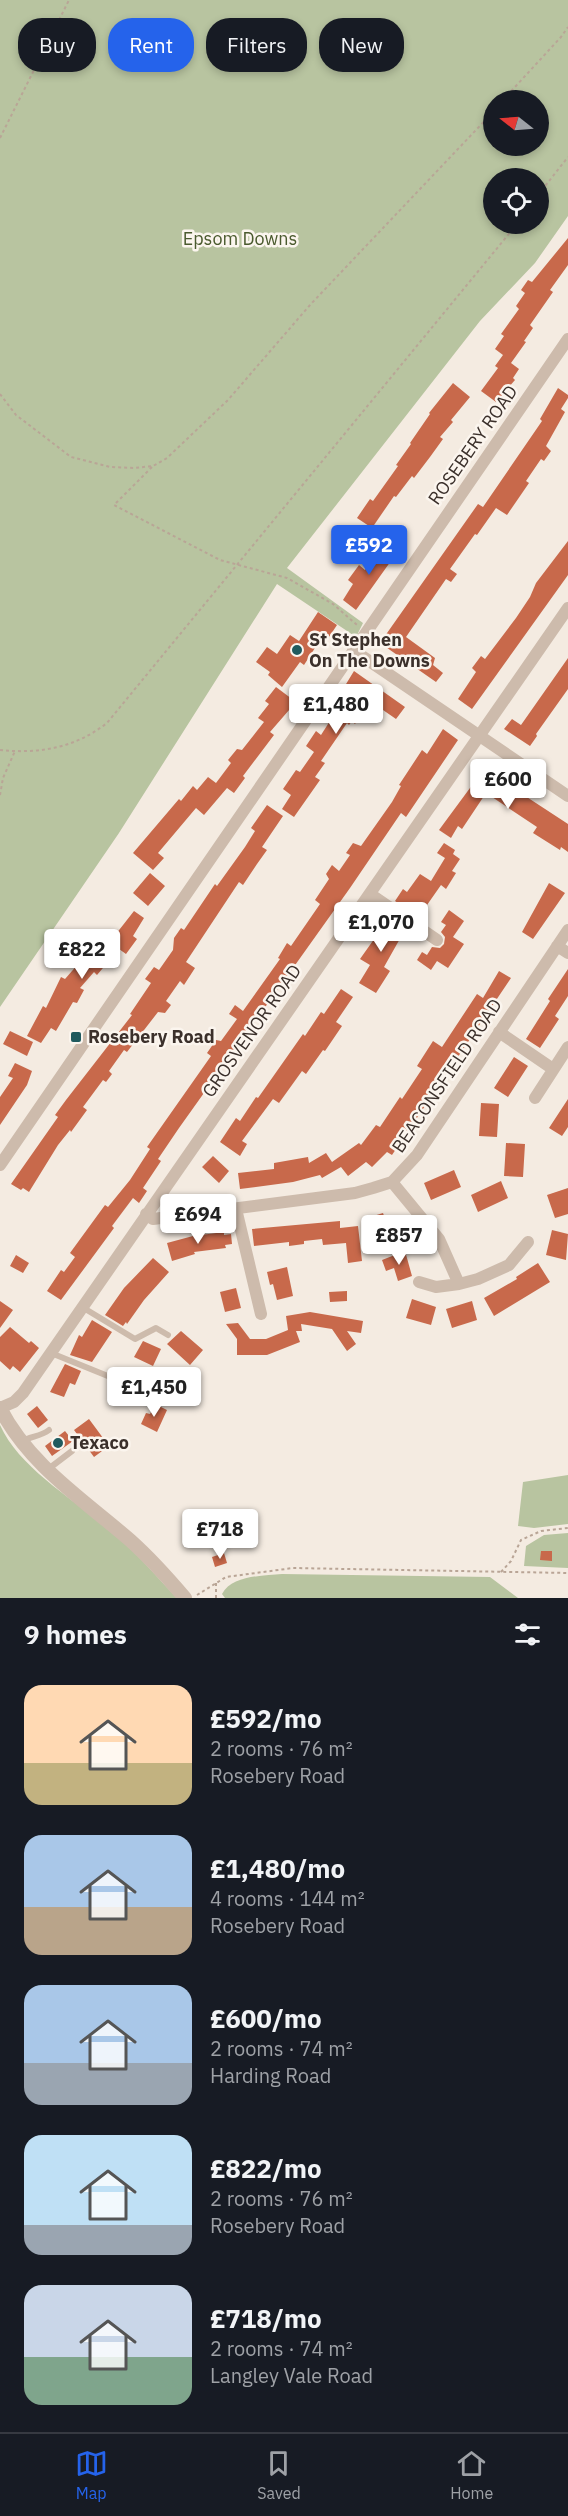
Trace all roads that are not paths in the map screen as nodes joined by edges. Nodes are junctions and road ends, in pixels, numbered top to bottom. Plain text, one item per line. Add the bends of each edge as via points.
1 (568, 339) edge
2 (568, 608) edge
3 (353, 650) junction
4 (479, 736) junction
5 (568, 796) edge
6 (370, 894) junction
7 (568, 930) edge
8 (437, 940) dead end
9 (563, 949) edge
10 (499, 1032) junction
11 (568, 1047) edge
12 (553, 1069) junction
13 (536, 1098) dead end
14 (0, 1165) edge
15 (392, 1182) junction
16 (236, 1209) junction
17 (146, 1214) junction
18 (528, 1242) dead end
19 (419, 1282) dead end
20 (459, 1284) junction
21 (82, 1307) junction
22 (261, 1314) dead end
23 (168, 1335) dead end
24 (51, 1353) junction
25 (135, 1388) dead end
26 (0, 1408) edge
27 (49, 1430) dead end
28 (20, 1442) junction
29 (72, 1451) dead end
30 (47, 1470) junction
31 (185, 1598) edge

1 - 3 street, ROSEBERY ROAD
2 - 4 street, GROSVENOR ROAD
3 - 4 street
3 - 14 street, ROSEBERY ROAD
4 - 5 street
4 - 6 street, GROSVENOR ROAD
6 - 8 street
6 - 17 street, GROSVENOR ROAD
7 - 9 street, BEACONSFIELD ROAD
9 - 10 street, BEACONSFIELD ROAD
10 - 12 street
10 - 15 street, BEACONSFIELD ROAD via 417,1155
11 - 12 street
12 - 13 street
15 - 16 street via 355,1193
15 - 20 street via 440,1239
16 - 17 street via 153,1219
16 - 22 street
17 - 21 street, GROSVENOR ROAD
18 - 20 street via 508,1264
19 - 20 street via 436,1287
21 - 23 lane via 135,1339 156,1328
21 - 24 street, GROSVENOR ROAD
24 - 25 lane
24 - 26 street, GROSVENOR ROAD via 23,1393
26 - 28 street
27 - 28 lane
28 - 30 street
29 - 30 lane
30 - 31 street via 133,1543

